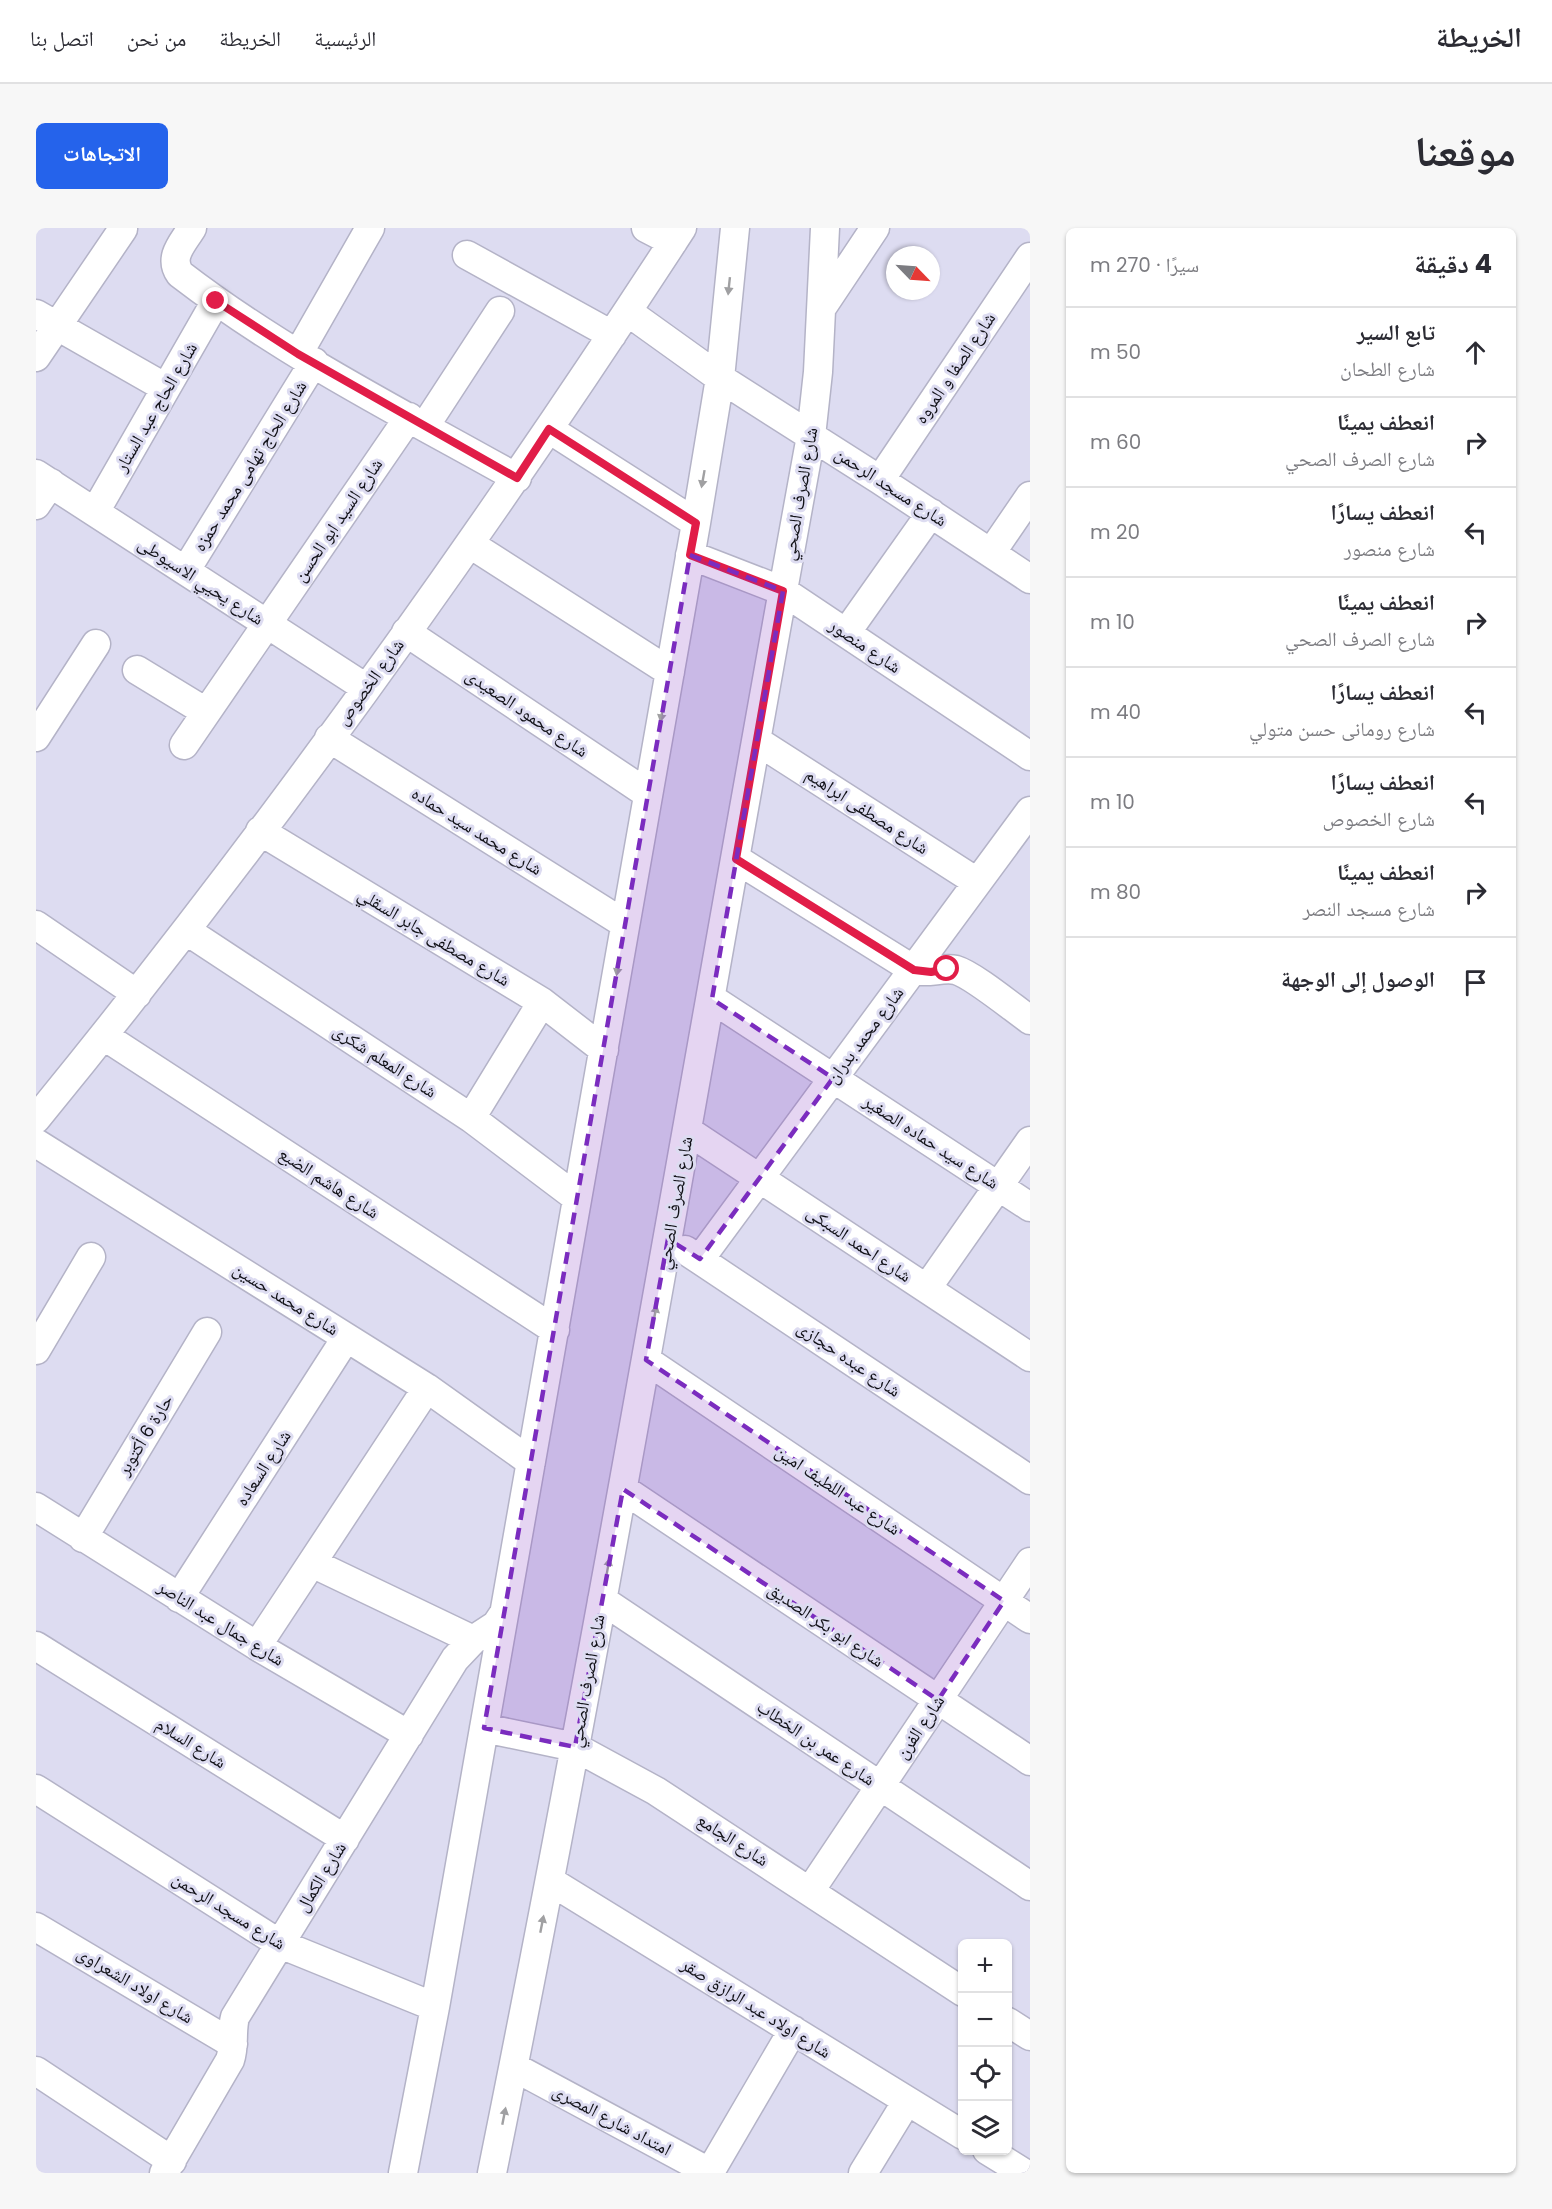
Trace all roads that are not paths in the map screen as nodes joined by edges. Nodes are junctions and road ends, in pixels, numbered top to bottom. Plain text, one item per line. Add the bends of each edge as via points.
1 (192, 228) edge
2 (370, 228) edge
3 (646, 228) edge
4 (735, 228) edge
5 (825, 228) edge
6 (874, 228) edge
7 (123, 229) edge
8 (678, 235) edge
9 (467, 255) dead end
10 (1030, 257) edge
11 (216, 301) junction
12 (822, 306) junction
13 (500, 310) dead end
14 (628, 312) junction
15 (47, 320) edge
16 (612, 335) junction
17 (36, 357) edge
18 (306, 358) junction
19 (720, 378) junction
20 (166, 388) junction
21 (417, 422) junction
22 (549, 429) junction
23 (811, 436) junction
24 (517, 478) junction
25 (880, 480) junction
26 (41, 487) edge
27 (1030, 496) edge
28 (95, 512) junction
29 (931, 513) junction
30 (696, 523) junction
31 (470, 544) junction
32 (991, 553) junction
33 (690, 555) junction
34 (186, 570) junction
35 (1030, 579) edge
36 (783, 591) junction
37 (267, 623) junction
38 (406, 632) junction
39 (846, 633) junction
40 (96, 644) dead end
41 (137, 670) dead end
42 (669, 672) junction
43 (366, 688) junction
44 (206, 712) junction
45 (36, 737) edge
46 (329, 738) junction
47 (757, 741) junction
48 (183, 745) dead end
49 (1030, 756) edge
50 (648, 794) junction
51 (1030, 811) edge
52 (260, 831) junction
53 (736, 859) junction
54 (978, 882) junction
55 (625, 924) junction
56 (36, 925) edge
57 (187, 931) junction
58 (914, 970) junction
59 (137, 994) junction
60 (712, 999) junction
61 (542, 1002) junction
62 (1030, 1020) edge
63 (104, 1036) junction
64 (603, 1050) junction
65 (833, 1078) junction
66 (41, 1101) edge
67 (471, 1118) junction
68 (688, 1131) junction
69 (1030, 1141) edge
70 (36, 1143) edge
71 (760, 1178) junction
72 (998, 1186) junction
73 (577, 1198) junction
74 (1030, 1207) edge
75 (668, 1239) junction
76 (91, 1257) dead end
77 (700, 1259) junction
78 (927, 1288) junction
79 (555, 1329) junction
80 (207, 1332) dead end
81 (346, 1338) junction
82 (36, 1350) edge
83 (1030, 1357) edge
84 (646, 1360) junction
85 (427, 1388) junction
86 (531, 1462) junction
87 (1030, 1480) edge
88 (623, 1489) junction
89 (36, 1507) edge
90 (83, 1538) junction
91 (1030, 1562) edge
92 (312, 1563) junction
93 (179, 1598) junction
94 (602, 1600) junction
95 (1004, 1601) junction
96 (504, 1613) junction
97 (1030, 1619) edge
98 (473, 1640) junction
99 (36, 1646) edge
100 (257, 1646) junction
101 (938, 1700) junction
102 (484, 1728) junction
103 (409, 1735) junction
104 (575, 1747) junction
105 (1030, 1761) edge
106 (880, 1786) junction
107 (36, 1789) edge
108 (345, 1839) junction
109 (550, 1881) junction
110 (1030, 1886) edge
111 (810, 1891) junction
112 (36, 1927) edge
113 (280, 1944) junction
114 (958, 1989) edge
115 (435, 2007) junction
116 (1012, 2025) edge
117 (793, 2030) junction
118 (1030, 2036) edge
119 (234, 2044) junction
120 (514, 2067) junction
121 (36, 2071) edge
122 (907, 2101) junction
123 (958, 2132) edge
124 (994, 2155) edge
125 (168, 2167) edge
126 (403, 2173) edge
127 (492, 2173) edge
128 (710, 2173) edge
129 (863, 2173) edge
130 (1024, 2173) edge

1 - 11 street via 175,261 180,274
2 - 18 street, شارع الحاج تهامى محمد حمزه
3 - 8 street
4 -> 19 street
5 - 12 street, شارع الصرف الصحي
6 - 12 street
7 - 15 street
8 - 14 street, شارع الخصوص
9 - 16 street
10 - 25 street, شارع الصفا و المروه
11 - 18 street
11 - 20 street, شارع الحاج عبد الستار
12 - 23 street, شارع الصرف الصحي
13 - 21 street, شارع السيد ابو الحسن
14 - 16 street, شارع الخصوص
14 - 19 street, شارع مسجد الرحمن
15 - 17 street
15 - 20 street
16 - 22 street, شارع الخصوص
18 - 21 street
18 - 34 street, شارع الحاج تهامى محمد حمزه
19 - 23 street, شارع مسجد الرحمن
19 -> 30 street
20 - 28 street, شارع الحاج عبد الستار
21 - 24 street
21 - 37 street, شارع السيد ابو الحسن
22 - 24 street, شارع الخصوص
22 - 30 street
23 - 25 street, شارع مسجد الرحمن
23 - 36 street, شارع الصرف الصحي
24 - 31 street, شارع الخصوص
25 - 29 street, شارع مسجد الرحمن
26 - 28 street, شارع يحيي الاسيوطى
27 - 32 street
28 - 34 street, شارع يحيي الاسيوطى
29 - 32 street, شارع مسجد الرحمن
29 - 39 street
30 - 33 street
31 - 38 street, شارع الخصوص
31 - 42 street
32 - 35 street, شارع مسجد الرحمن
33 - 36 street, شارع منصور
33 - 42 street
34 - 37 street, شارع يحيي الاسيوطى
36 - 39 street, شارع منصور
36 - 47 street, شارع الصرف الصحي
37 - 43 street, شارع يحيي الاسيوطى
37 - 44 street, شارع السيد ابو الحسن
38 - 43 street, شارع الخصوص
38 - 50 street, شارع محمود الصعيدى
39 - 49 street, شارع منصور
40 - 45 street
41 - 44 street
42 -> 50 street
43 - 46 street, شارع الخصوص
44 - 48 street, شارع السيد ابو الحسن
46 - 52 street, شارع الخصوص
46 - 55 street, شارع محمد سيد حماده
47 - 53 street, شارع الصرف الصحي
47 - 54 street, شارع مصطفى ابراهيم
50 - 55 street
51 - 54 street, شارع محمد بدران
52 - 57 street, شارع الخصوص
52 - 61 street, شارع مصطفى جابر السقلي
53 - 58 street
53 - 60 street, شارع الصرف الصحي
54 - 58 street, شارع محمد بدران
55 -> 64 street
56 - 59 street
57 - 59 street, شارع الخصوص
57 - 67 street, شارع المعلم شكرى
58 - 62 street via 964,973
58 - 65 street, شارع محمد بدران
59 - 63 street, شارع الخصوص
60 - 65 street, شارع سيد حماده الصغير
60 - 68 street, شارع الصرف الصحي
61 - 64 street, شارع مصطفى جابر السقلي
61 - 67 street
63 - 66 street, شارع الخصوص
63 - 79 street, شارع هاشم الضبع
64 - 73 street
65 - 71 street, شارع محمد بدران
65 - 72 street, شارع سيد حماده الصغير
67 - 73 street, شارع المعلم شكرى
68 - 71 street, شارع احمد السبكى
68 - 75 street, شارع الصرف الصحي
69 - 72 street
70 - 81 street, شارع محمد حسين
71 - 77 street, شارع محمد بدران
71 - 78 street, شارع احمد السبكى
72 - 74 street, شارع سيد حماده الصغير
72 - 78 street
73 - 79 street
75 - 77 street, شارع عبده حجازى
84 -> 75 street, شارع الصرف الصحي
76 - 82 street
77 - 87 street, شارع عبده حجازى
78 - 83 street, شارع احمد السبكى
79 - 86 street
80 - 90 street, حارة 6 أكتوبر
81 - 85 street, شارع محمد حسين
81 - 93 street, شارع السعاده
84 - 88 street, شارع الصرف الصحي
84 - 95 street, شارع عبد اللطيف امين
85 - 86 street, شارع محمد حسين
85 - 92 street
86 - 96 street
94 -> 88 street, شارع الصرف الصحي
88 - 101 street, شارع ابو بكر الصديق
89 - 90 street, شارع جمال عبد الناصر
90 - 93 street, شارع جمال عبد الناصر
91 - 95 street, شارع الفرن
92 - 98 street
92 - 100 street
93 - 100 street, شارع جمال عبد الناصر
94 - 104 street, شارع الصرف الصحي
94 - 106 street, شارع عمر بن الخطاب
95 - 97 street, شارع عبد اللطيف امين
95 - 101 street, شارع الفرن
96 - 98 street, شارع الكمال via 496,1626
96 - 102 street
98 - 103 street, شارع الكمال via 455,1659
99 - 108 street, شارع السلام
100 - 103 street, شارع جمال عبد الناصر
101 - 105 street, شارع ابو بكر الصديق
101 - 106 street, شارع الفرن
102 - 104 street, شارع الجامع
102 - 115 street
103 - 108 street, شارع الكمال
104 - 109 street, شارع الصرف الصحي
104 - 111 street, شارع الجامع via 656,1791
106 - 110 street, شارع عمر بن الخطاب
106 - 111 street, شارع الفرن
107 - 113 street, شارع مسجد الرحمن
108 - 113 street, شارع الكمال
109 - 117 street, شارع اولاد عبد الرازق صقر
120 -> 109 street, شارع الصرف الصحي
111 - 114 street, شارع الجامع
112 - 119 street, شارع اولاد الشعراوى
113 - 115 street, شارع مسجد الرحمن
113 - 119 street, شارع الكمال via 235,2017
115 - 126 street
116 - 118 street
117 - 122 street, شارع اولاد عبد الرازق صقر
117 - 128 street
119 - 125 street, شارع الكمال via 230,2060
127 -> 120 street, شارع الصرف الصحي
120 - 128 street, امتداد شارع المصرى
121 - 125 street
122 - 123 street, شارع اولاد عبد الرازق صقر
122 - 129 street
124 - 130 street

